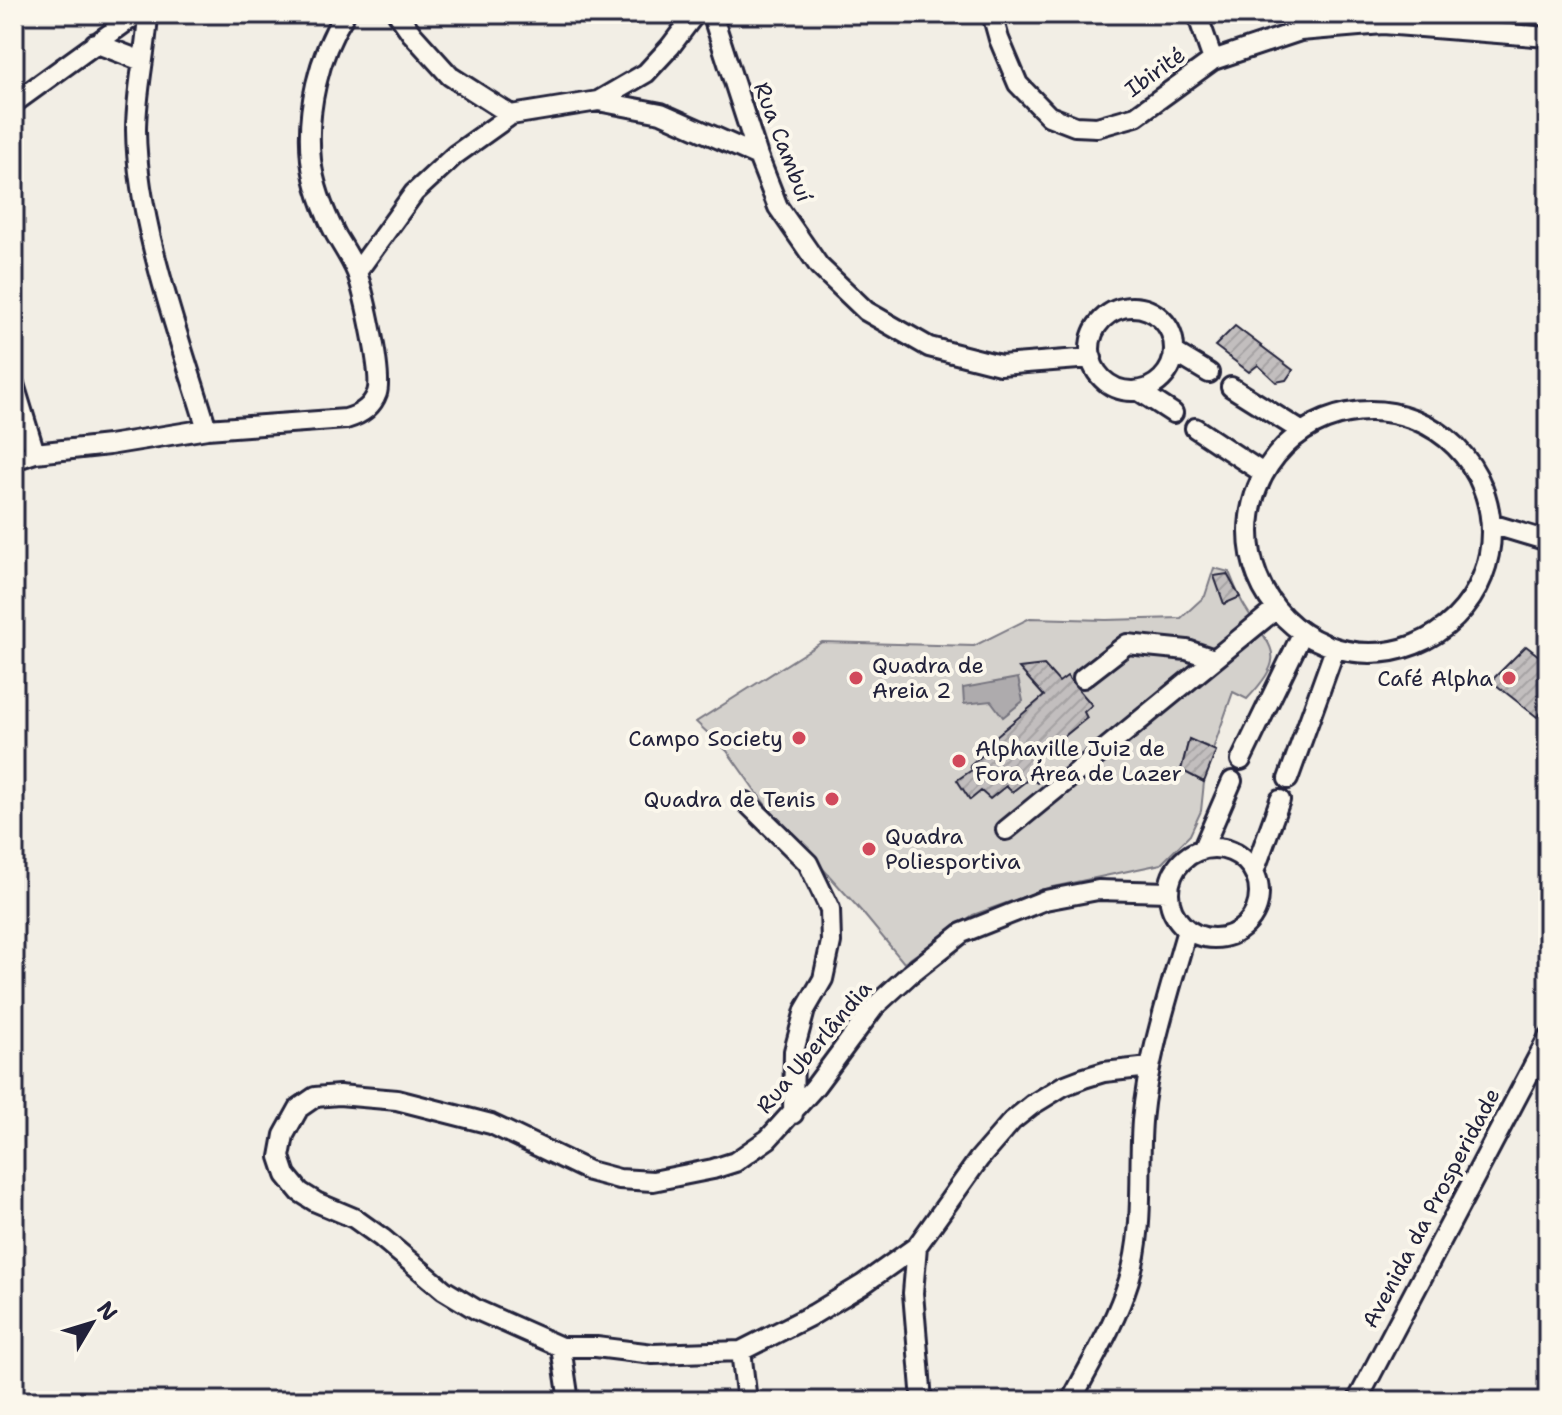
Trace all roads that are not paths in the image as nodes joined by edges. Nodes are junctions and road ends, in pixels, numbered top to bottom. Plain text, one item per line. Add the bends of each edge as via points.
1 (137, 14) edge
2 (148, 14) edge
3 (345, 14) edge
4 (398, 14) edge
5 (695, 14) edge
6 (712, 14) edge
7 (992, 14) edge
8 (1197, 14) edge
9 (1382, 19) edge
10 (1548, 37) edge
11 (95, 43) junction
12 (1213, 60) junction
13 (142, 61) junction
14 (598, 101) junction
15 (14, 103) edge
16 (511, 115) junction
17 (758, 156) junction
18 (357, 272) junction
19 (1174, 352) junction
20 (1092, 358) junction
21 (1209, 373) dead end
22 (14, 384) edge
23 (1231, 387) dead end
24 (1139, 391) junction
25 (1173, 413) dead end
26 (1195, 428) dead end
27 (207, 429) junction
28 (1301, 431) junction
29 (35, 453) junction
30 (14, 460) edge
31 (1263, 473) junction
32 (1491, 524) junction
33 (1548, 541) edge
34 (1276, 609) junction
35 (1302, 634) junction
36 (1335, 649) junction
37 (1214, 659) junction
38 (1083, 678) dead end
39 (1241, 760) dead end
40 (1288, 779) dead end
41 (1232, 781) dead end
42 (1280, 800) dead end
43 (746, 802) dead end
44 (1006, 830) dead end
45 (1203, 848) junction
46 (1254, 872) junction
47 (1168, 892) junction
48 (1187, 930) junction
49 (1548, 1038) edge
50 (1150, 1067) junction
51 (793, 1114) junction
52 (917, 1246) junction
53 (561, 1347) junction
54 (741, 1351) junction
55 (569, 1401) edge
56 (747, 1401) edge
57 (922, 1401) edge
58 (1071, 1401) edge
59 (1357, 1401) edge

1 - 11 street
2 - 13 street
3 - 18 street via 314,88 310,140 314,179
4 - 16 street via 450,76
5 - 14 street via 646,73
6 - 17 street, Rua Cambuí
7 - 12 street, Ibirité via 1018,84 1049,116 1075,126 1097,127 1136,116
8 - 12 street
9 - 10 street, Ibirité
9 - 12 street, Ibirité via 1300,31
11 - 13 street
11 - 15 street
13 - 27 street via 136,129 147,214
14 - 16 street
14 - 17 street via 661,113
16 - 18 street via 414,193
17 - 20 street, Rua Cambuí via 778,207 819,266 866,311 929,347 1000,365
18 - 27 street via 378,374 370,405 346,419
19 - 20 street via 1168,326 1159,316 1133,307 1120,308 1098,324
19 - 21 street
19 - 24 street via 1163,378
20 - 24 street via 1111,385
22 - 29 street
23 - 28 street
24 - 25 street
26 - 31 street
27 - 29 street
28 - 31 street via 1279,449
28 - 32 street via 1334,415 1370,410 1406,416 1439,432 1465,457 1483,489
29 - 30 street
31 - 34 street via 1250,507 1248,543 1257,578
32 - 33 street
32 - 36 street via 1488,563 1472,599 1446,628 1412,647 1374,654
34 - 35 street
34 - 37 street
35 - 36 street
35 - 39 street
36 - 40 street
37 - 38 street via 1187,650 1127,644
37 - 44 street
41 - 45 street
42 - 46 street
43 - 51 street via 808,863 830,909 831,942 823,979 805,1010 794,1051
45 - 46 street via 1233,851
45 - 47 street via 1178,864
46 - 48 street via 1259,902 1244,928 1216,939
47 - 48 street via 1170,906
47 - 51 street, Rua Uberlândia via 1098,890 1045,900 962,933 875,1006
48 - 50 street
49 - 59 street, Avenida da Prosperidade
50 - 52 street, Rua Uberlândia via 1084,1078 1032,1105 979,1159
50 - 58 street via 1142,1123 1141,1212 1130,1277 1109,1334
51 - 53 street, Rua Uberlândia via 735,1162 653,1181 589,1171 491,1124 397,1100 324,1096 299,1108 284,1135 280,1157 300,1192 354,1218 477,1310
52 - 54 street, Rua Uberlândia via 814,1314
52 - 57 street via 913,1293
53 - 54 street, Rua Uberlândia via 653,1354
53 - 55 street
54 - 56 street

